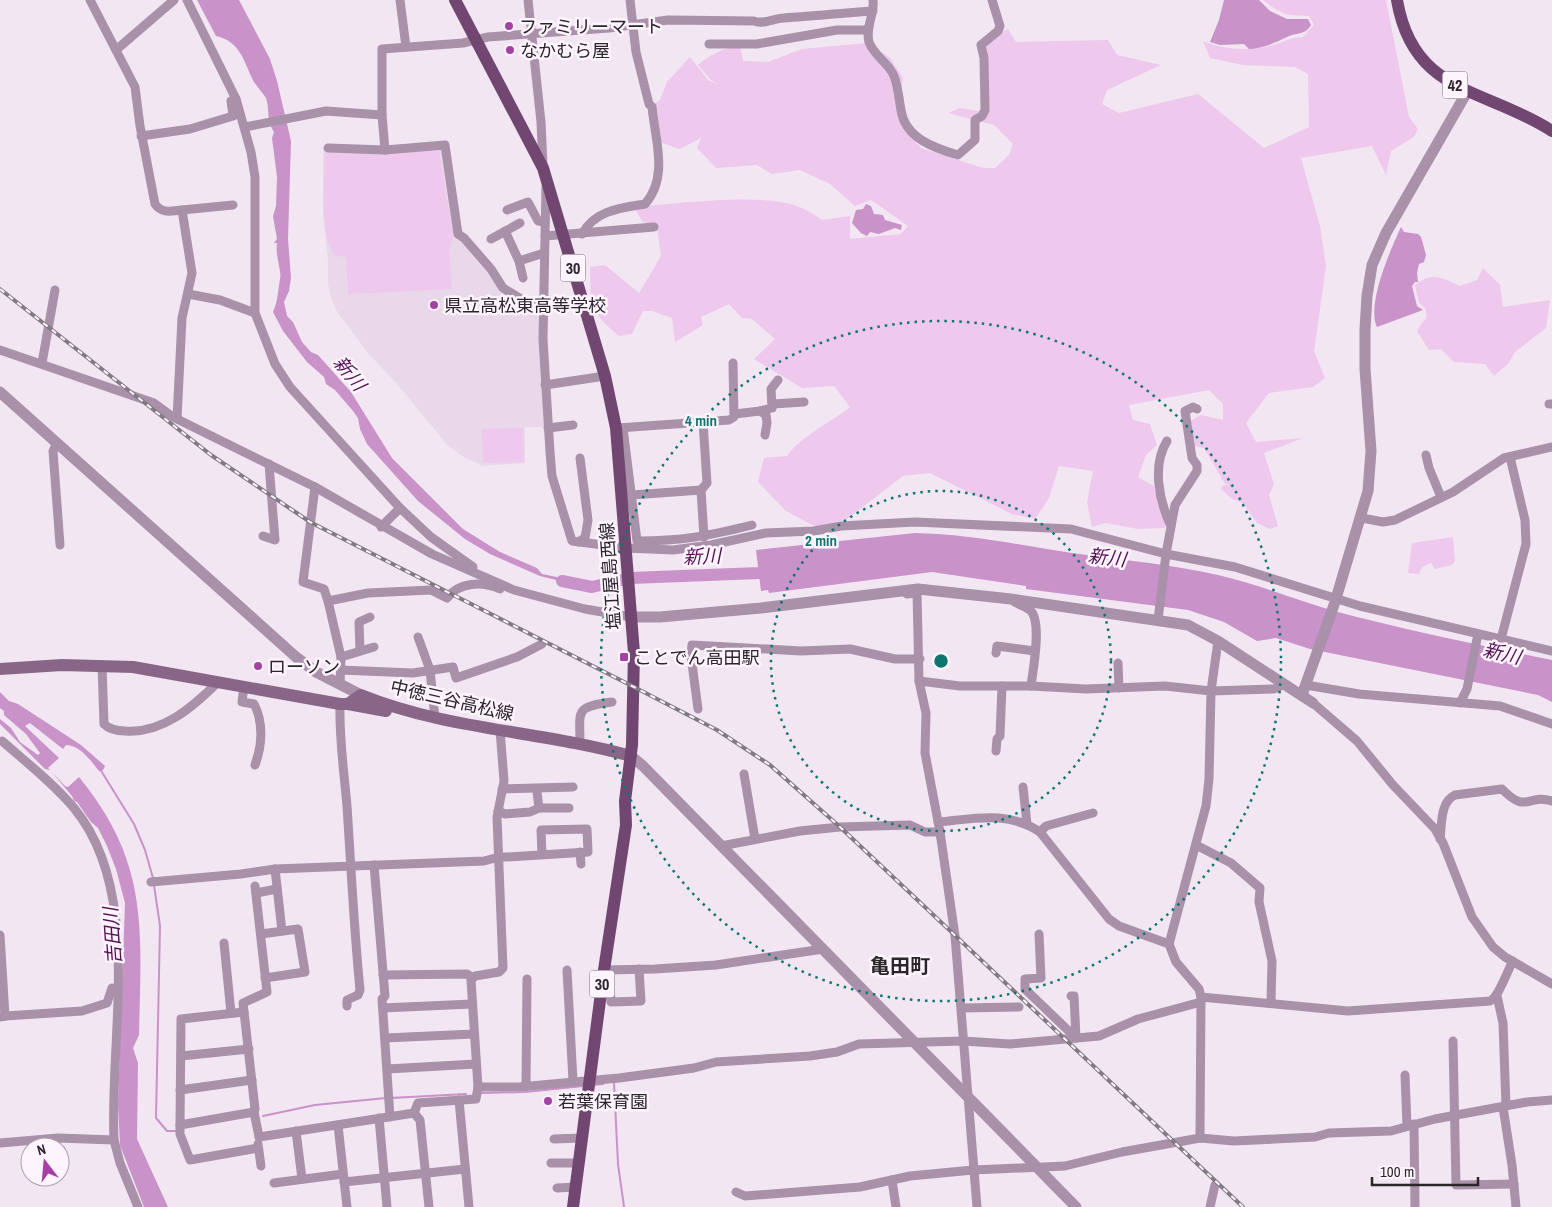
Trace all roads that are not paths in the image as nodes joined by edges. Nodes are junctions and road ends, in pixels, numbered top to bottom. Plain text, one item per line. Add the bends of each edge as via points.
1 (90, 0) edge
2 (174, 0) edge
3 (187, 0) edge
4 (400, 0) edge
5 (456, 0) edge
6 (528, 0) edge
7 (630, 0) edge
8 (873, 0) edge
9 (992, 0) edge
10 (1397, 0) edge
11 (874, 11) junction
12 (632, 25) junction
13 (868, 30) junction
14 (530, 34) junction
15 (476, 40) junction
16 (709, 44) dead end
17 (406, 47) junction
18 (116, 50) junction
19 (1467, 92) junction
20 (236, 99) junction
21 (382, 116) junction
22 (541, 122) junction
23 (245, 127) junction
24 (523, 127) junction
25 (1552, 131) edge
26 (141, 136) junction
27 (328, 148) dead end
28 (385, 150) junction
29 (544, 173) junction
30 (233, 206) dead end
31 (182, 210) junction
32 (507, 210) dead end
33 (545, 222) junction
34 (520, 224) dead end
35 (654, 227) dead end
36 (505, 231) junction
37 (563, 234) junction
38 (582, 234) junction
39 (545, 236) junction
40 (491, 239) dead end
41 (544, 253) junction
42 (519, 261) junction
43 (523, 278) dead end
44 (55, 290) dead end
45 (188, 294) junction
46 (543, 306) junction
47 (255, 313) junction
48 (0, 350) edge
49 (42, 363) junction
50 (733, 363) dead end
51 (605, 376) junction
52 (778, 380) dead end
53 (545, 385) junction
54 (0, 392) edge
55 (804, 402) dead end
56 (773, 404) junction
57 (1197, 409) dead end
58 (760, 411) junction
59 (735, 414) junction
60 (177, 419) junction
61 (703, 422) junction
62 (573, 425) dead end
63 (548, 428) junction
64 (620, 428) junction
65 (765, 435) dead end
66 (1167, 441) dead end
67 (57, 443) junction
68 (1552, 447) edge
69 (1426, 455) dead end
70 (580, 458) dead end
71 (1510, 458) junction
72 (269, 464) junction
73 (315, 487) junction
74 (701, 490) junction
75 (632, 495) junction
76 (1441, 497) junction
77 (400, 508) junction
78 (1362, 518) junction
79 (752, 525) dead end
80 (1171, 525) junction
81 (381, 527) junction
82 (264, 536) dead end
83 (704, 537) junction
84 (578, 542) junction
85 (60, 545) dead end
86 (626, 552) junction
87 (1166, 554) junction
88 (483, 575) junction
89 (514, 590) junction
90 (881, 592) junction
91 (1011, 599) junction
92 (1336, 600) junction
93 (328, 601) junction
94 (631, 614) junction
95 (1159, 616) junction
96 (370, 617) dead end
97 (1478, 636) junction
98 (418, 637) dead end
99 (1501, 639) junction
100 (1218, 641) junction
101 (542, 644) dead end
102 (374, 647) dead end
103 (360, 651) junction
104 (1035, 651) junction
105 (1552, 651) edge
106 (996, 653) dead end
107 (341, 658) junction
108 (920, 659) junction
109 (1118, 663) dead end
110 (102, 665) junction
111 (0, 669) edge
112 (340, 670) junction
113 (430, 670) junction
114 (920, 681) junction
115 (218, 682) junction
116 (340, 685) junction
117 (1283, 685) junction
118 (244, 686) junction
119 (1002, 686) junction
120 (1031, 686) junction
121 (1118, 688) junction
122 (1304, 690) junction
123 (1211, 691) junction
124 (361, 695) junction
125 (612, 702) dead end
126 (1313, 703) joint
127 (1460, 703) junction
128 (344, 704) junction
129 (698, 709) dead end
130 (411, 712) junction
131 (435, 718) junction
132 (1552, 724) edge
133 (500, 730) junction
134 (1, 741) edge
135 (580, 744) junction
136 (996, 750) dead end
137 (630, 756) junction
138 (255, 765) dead end
139 (744, 774) dead end
140 (573, 787) dead end
141 (502, 788) junction
142 (1023, 788) dead end
143 (537, 792) dead end
144 (1552, 801) edge
145 (539, 808) junction
146 (569, 808) dead end
147 (498, 811) junction
148 (1093, 813) dead end
149 (938, 822) junction
150 (1027, 824) junction
151 (940, 832) junction
152 (1040, 832) junction
153 (755, 839) junction
154 (1440, 839) junction
155 (1196, 845) junction
156 (721, 846) junction
157 (580, 852) junction
158 (542, 855) junction
159 (499, 857) junction
160 (581, 864) dead end
161 (374, 866) junction
162 (351, 867) junction
163 (275, 869) junction
164 (152, 882) dead end
165 (277, 889) junction
166 (282, 931) junction
167 (260, 934) junction
168 (1039, 934) dead end
169 (0, 936) edge
170 (224, 943) dead end
171 (1169, 944) junction
172 (823, 949) junction
173 (1513, 961) junction
174 (118, 967) junction
175 (639, 969) junction
176 (567, 970) dead end
177 (606, 970) junction
178 (383, 975) junction
179 (266, 978) junction
180 (473, 978) junction
181 (527, 979) dead end
182 (1552, 984) edge
183 (1072, 996) dead end
184 (1497, 996) junction
185 (1201, 1000) junction
186 (1271, 1002) junction
187 (107, 1003) junction
188 (472, 1004) junction
189 (347, 1006) dead end
190 (1018, 1007) dead end
191 (383, 1008) junction
192 (962, 1008) junction
193 (244, 1012) junction
194 (231, 1014) junction
195 (3, 1017) edge
196 (474, 1034) junction
197 (385, 1038) junction
198 (1076, 1038) junction
199 (115, 1040) junction
200 (963, 1041) junction
201 (1453, 1041) dead end
202 (916, 1044) junction
203 (248, 1049) junction
204 (180, 1056) junction
205 (476, 1064) junction
206 (387, 1069) junction
207 (1405, 1075) dead end
208 (252, 1080) junction
209 (573, 1081) junction
210 (589, 1083) junction
211 (526, 1086) junction
212 (478, 1088) junction
213 (180, 1090) junction
214 (967, 1096) junction
215 (459, 1100) junction
216 (1552, 1100) edge
217 (1504, 1106) junction
218 (254, 1112) junction
219 (414, 1113) junction
220 (1455, 1116) junction
221 (390, 1117) junction
222 (380, 1118) junction
223 (180, 1124) junction
224 (338, 1124) junction
225 (1411, 1125) junction
226 (296, 1131) junction
227 (259, 1137) junction
228 (582, 1138) junction
229 (1200, 1138) junction
230 (554, 1139) dead end
231 (114, 1140) junction
232 (0, 1143) edge
233 (258, 1148) junction
234 (551, 1163) dead end
235 (579, 1163) junction
236 (261, 1166) dead end
237 (1037, 1167) junction
238 (465, 1169) junction
239 (973, 1170) junction
240 (425, 1173) junction
241 (344, 1178) junction
242 (385, 1178) junction
243 (302, 1180) junction
244 (892, 1180) junction
245 (274, 1183) dead end
246 (1514, 1184) junction
247 (1215, 1185) dead end
248 (576, 1187) junction
249 (556, 1188) dead end
250 (736, 1192) dead end
251 (138, 1207) edge
252 (347, 1207) edge
253 (388, 1207) edge
254 (429, 1207) edge
255 (469, 1207) edge
256 (573, 1207) edge
257 (896, 1207) edge
258 (977, 1207) edge
259 (1076, 1207) edge
260 (1210, 1207) edge
261 (1415, 1207) edge
262 (1516, 1207) edge

1 - 18 street
2 - 18 street
3 - 20 street
4 - 17 street
5 - 15 main road, 塩江屋島西線 / 30
6 - 14 street
7 - 12 street
8 - 11 street
9 - 13 street via 1000,26 981,45 985,110 975,120 976,140 958,155 920,140 907,128 894,75 869,41
10 - 19 main road, 42 via 1403,30 1412,47 1446,80
11 - 12 street via 759,23 668,20
11 - 13 street
12 - 14 street
12 - 38 street via 648,104 652,107 658,150 656,188 645,204 610,210 598,216
13 - 16 street via 837,30 757,44
14 - 15 street
14 - 22 street
15 - 17 street
15 - 24 main road, 塩江屋島西線 / 30
17 - 21 street via 382,49
18 - 26 street via 135,87
19 - 25 main road, 42 via 1509,108
19 - 78 street via 1386,233 1372,265 1366,296 1365,329 1370,473
20 - 23 street
20 - 26 street via 231,101 233,116 190,129
21 - 23 street via 338,110
21 - 28 street
22 - 24 street
22 - 29 street
23 - 47 street via 255,177
24 - 29 main road, 塩江屋島西線 / 30
26 - 31 street via 155,204 159,210 167,212
27 - 28 street
28 - 46 street via 445,145 458,234 491,269 503,288 523,300
29 - 33 street
29 - 37 main road, 塩江屋島西線 / 30
30 - 31 street
31 - 45 street via 192,273
32 - 33 street via 528,202 538,221
33 - 39 street
34 - 36 street
35 - 38 street
36 - 40 street
36 - 42 street
37 - 38 street
37 - 39 street
37 - 51 main road, 塩江屋島西線 / 30
39 - 41 street
41 - 42 street
41 - 46 street
42 - 43 street
44 - 49 street
45 - 47 street via 220,300
45 - 60 street via 182,318
46 - 53 street
47 - 77 street via 282,377
48 - 49 street
49 - 60 street via 154,403
50 - 59 street
51 - 53 street
51 - 64 main road, 塩江屋島西線 / 30
52 - 56 street via 771,389
53 - 63 street
54 - 67 street
55 - 56 street
56 - 58 street via 769,410
57 - 80 street via 1192,407 1185,411 1197,471 1174,505
58 - 59 street
58 - 65 street via 766,415 768,423
59 - 61 street via 730,420
60 - 72 street
61 - 64 street
61 - 74 street via 707,483
62 - 63 street
63 - 84 street via 552,476 572,541
64 - 75 street
64 - 86 main road, 塩江屋島西線 / 30
66 - 80 street via 1162,450 1158,492
67 - 85 street via 53,451
67 - 116 street via 296,658
68 - 71 street
69 - 76 street
70 - 84 street via 588,520 585,538
71 - 76 street via 1504,458
71 - 99 street via 1525,520 1526,544
72 - 73 street
72 - 82 street via 276,540
73 - 81 street
73 - 93 street via 303,582 324,589
74 - 75 street
74 - 83 street
75 - 83 street via 637,540 677,541
76 - 78 street via 1395,520 1383,522
77 - 81 street
77 - 88 street
78 - 92 street
79 - 83 street
80 - 87 street
81 - 88 street via 432,554
84 - 86 street
86 - 87 street via 694,548 766,533 914,522 1071,529
86 - 94 main road, 塩江屋島西線 / 30
87 - 92 street via 1235,567
87 - 95 street
88 - 89 street
89 - 93 street via 507,592 477,584 455,589 447,598 431,590 368,593
89 - 94 street via 586,610
90 - 91 street via 933,590
90 - 94 street via 660,617
90 - 108 street via 885,596 917,593
91 - 95 street
91 - 104 street via 1033,614
92 - 97 street
92 - 122 street
93 - 107 street
94 - 137 main road, 塩江屋島西線 / 30 via 634,687
95 - 100 street via 1188,625
96 - 103 street via 359,622
97 - 99 street
97 - 127 street via 1467,689
98 - 113 street
99 - 105 street
100 - 117 street
100 - 123 street
101 - 113 street via 517,657 456,678 453,667
102 - 103 street
103 - 107 street
104 - 106 street via 997,646
104 - 120 street
107 - 112 street
108 - 114 street
108 - 129 street via 895,659 850,649 800,651 692,645
109 - 121 street
110 - 111 main road via 62,664
110 - 115 main road via 133,667
110 - 115 street via 104,724 119,731 142,732 178,716
112 - 113 street via 390,674
112 - 116 street
113 - 131 street
114 - 119 street via 960,686
114 - 149 street via 926,713 925,753
115 - 118 main road
116 - 124 street
117 - 122 street
117 - 123 street via 1274,689
118 - 128 main road
118 - 138 street via 242,702 254,704 260,722 260,752
119 - 120 street
119 - 136 street via 1000,736
120 - 121 street
121 - 123 street via 1165,686
122 - 126 street
122 - 127 street
123 - 155 street via 1209,786
124 - 128 main road
124 - 130 main road, 中徳三谷高松線
125 - 135 street via 589,705 580,713
126 - 154 street via 1357,741 1424,816
127 - 132 street via 1500,706
128 - 130 main road
128 - 162 street via 340,745
130 - 131 main road, 中徳三谷高松線
131 - 133 main road, 中徳三谷高松線
133 - 135 main road, 中徳三谷高松線
133 - 141 street
134 - 174 street via 74,809 100,852 114,897
135 - 137 main road, 中徳三谷高松線
137 - 156 street
137 - 177 main road, 塩江屋島西線 / 30 via 626,825
139 - 153 street
140 - 141 street
141 - 147 street
142 - 150 street
143 - 145 street
144 - 154 street via 1541,799 1524,804 1502,789 1455,796 1445,804
145 - 146 street
145 - 147 street via 505,814
147 - 159 street
148 - 152 street via 1046,826
149 - 150 street via 992,817 1013,818
149 - 151 street
150 - 152 street
151 - 153 street via 926,832 910,825 888,825 800,831
151 - 192 street
152 - 171 street via 1109,919 1119,926
153 - 156 street
154 - 173 street via 1472,917 1493,947
155 - 171 street
155 - 186 street via 1231,863 1260,888 1259,902 1272,961
156 - 172 street
157 - 158 street
157 - 158 street via 588,852 587,829 540,830
157 - 160 street
158 - 159 street
159 - 161 street via 484,861
159 - 180 street via 503,968 499,972
161 - 162 street
161 - 178 street
162 - 163 street
162 - 189 street via 360,990 358,995 347,1000
163 - 164 street
163 - 165 street
165 - 166 street
165 - 167 street via 256,890
166 - 167 street
166 - 179 street via 298,929 305,972
167 - 179 street
168 - 198 street via 1041,978 1025,979 1025,988
169 - 195 street
170 - 194 street
171 - 185 street via 1176,962 1199,990
172 - 175 street via 716,965
172 - 202 street
173 - 182 street
173 - 184 street
174 - 187 street via 114,970 111,997
174 - 199 street
175 - 177 street
175 - 177 street via 641,1001 611,1002
176 - 209 street
177 - 210 main road, 塩江屋島西線 / 30
178 - 180 street via 467,974
178 - 191 street
179 - 193 street via 267,992 243,1003
180 - 188 street
181 - 211 street
183 - 198 street
184 - 186 street via 1490,1001 1365,1011
184 - 217 street via 1502,1022
185 - 186 street
185 - 198 street via 1138,1019 1099,1036
185 - 229 street
187 - 195 street via 91,1010
187 - 199 street
188 - 191 street
188 - 196 street
190 - 192 street
191 - 197 street
192 - 200 street
193 - 194 street
193 - 203 street
194 - 204 street via 181,1019
196 - 197 street
196 - 205 street
197 - 206 street
198 - 200 street via 1010,1044
199 - 231 street
200 - 202 street
200 - 214 street
201 - 220 street
202 - 210 street via 859,1044 837,1052 810,1056 716,1062
202 - 214 street
203 - 204 street
203 - 208 street
204 - 213 street
205 - 206 street
205 - 212 street
206 - 221 street
207 - 225 street
208 - 213 street
208 - 218 street
209 - 210 street
209 - 211 street
210 - 228 main road, 塩江屋島西線 / 30
211 - 212 street
212 - 215 street via 476,1099
213 - 223 street
214 - 237 street
214 - 239 street
215 - 219 street via 418,1103
215 - 238 street
216 - 217 street
217 - 220 street
217 - 246 street
218 - 223 street
218 - 227 street
219 - 221 street
219 - 240 street via 420,1120
220 - 225 street
220 - 246 street via 1456,1185
221 - 222 street
222 - 224 street
222 - 242 street
223 - 233 street via 180,1134 190,1160
224 - 226 street
224 - 241 street
225 - 229 street via 1390,1131 1329,1133 1315,1137 1234,1141
225 - 261 street
226 - 227 street
226 - 243 street
227 - 233 street
228 - 230 street
228 - 235 main road, 塩江屋島西線 / 30
229 - 237 street via 1065,1166
231 - 232 street via 58,1138
231 - 251 street
233 - 236 street
234 - 235 street
235 - 248 main road, 塩江屋島西線 / 30
237 - 239 street
237 - 259 street
238 - 240 street
238 - 255 street
239 - 244 street
239 - 258 street
240 - 242 street
240 - 254 street
241 - 242 street
241 - 243 street
241 - 252 street
242 - 253 street
243 - 245 street
244 - 250 street via 745,1196
244 - 257 street
246 - 262 street
247 - 260 street
248 - 249 street
248 - 256 main road, 塩江屋島西線 / 30

